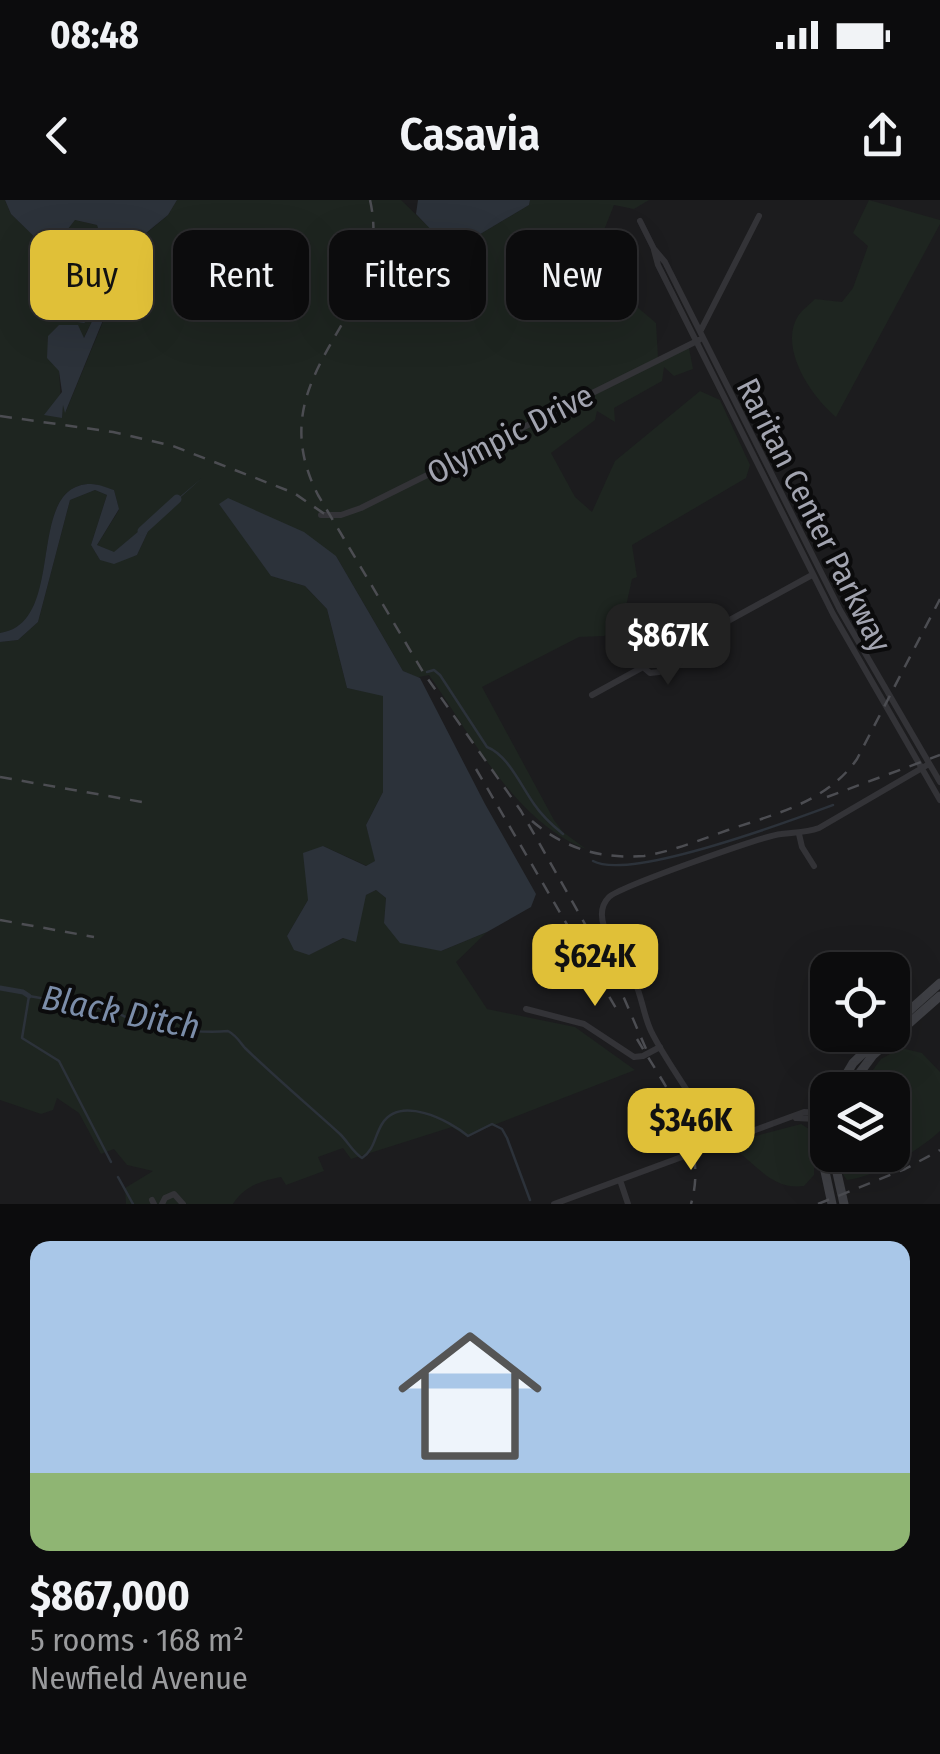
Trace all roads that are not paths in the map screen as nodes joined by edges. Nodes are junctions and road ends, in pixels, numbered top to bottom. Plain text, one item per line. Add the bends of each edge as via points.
1 (760, 216) dead end
2 (640, 221) dead end
3 (700, 337) junction
4 (321, 516) dead end
5 (813, 574) junction
6 (664, 656) junction
7 (643, 667) junction
8 (592, 695) dead end
9 (926, 766) junction
10 (940, 782) edge
11 (940, 800) edge
12 (799, 834) junction
13 (814, 866) dead end
14 (940, 983) edge
15 (940, 996) edge
16 (526, 1009) dead end
17 (910, 1010) edge
18 (660, 1046) junction
19 (856, 1072) edge
20 (810, 1108) edge
21 (810, 1111) edge
22 (801, 1113) junction
23 (810, 1118) edge
24 (775, 1122) junction
25 (714, 1145) junction
26 (824, 1172) edge
27 (837, 1172) edge
28 (620, 1180) junction
29 (159, 1202) edge
30 (182, 1204) edge
31 (554, 1204) edge
32 (628, 1204) edge
33 (832, 1204) edge
34 (844, 1204) edge

1 - 3 street
2 - 3 street, Raritan Center Parkway
3 - 4 street, Olympic Drive via 361,508
3 - 5 street, Raritan Center Parkway
3 - 9 street, Raritan Center Parkway
5 - 6 street
5 - 9 street, Raritan Center Parkway
6 - 7 street via 660,672
6 - 7 street via 648,650
7 - 8 street
9 - 10 street, Raritan Center Parkway
9 - 11 street, Raritan Center Parkway
9 - 12 street
12 - 13 street
12 - 18 street via 776,835 610,897 602,910 604,926
14 - 17 street
15 - 19 street
16 - 18 street via 587,1025 634,1057
18 - 25 street
20 - 22 street
21 - 22 street
22 - 24 street
23 - 24 street
24 - 25 street
25 - 28 street
26 - 33 street
27 - 34 street
28 - 31 street
28 - 32 street
29 - 30 street via 174,1194

